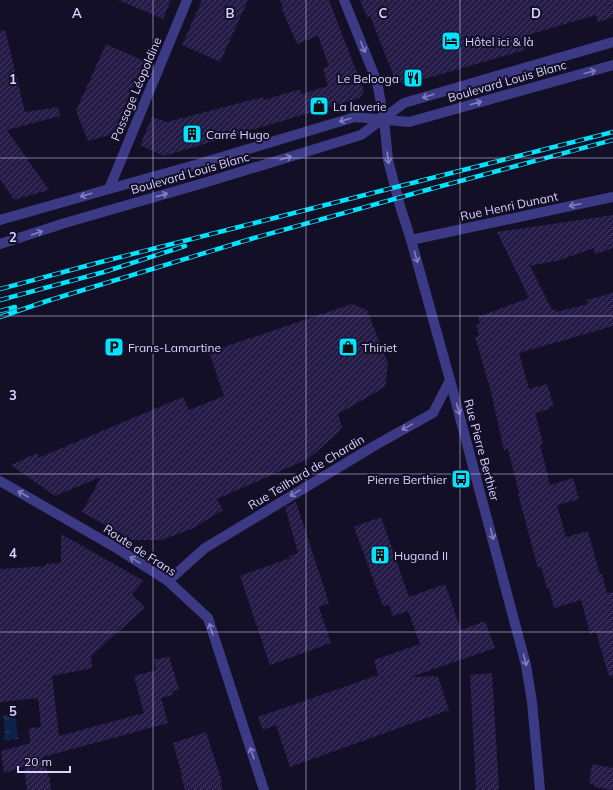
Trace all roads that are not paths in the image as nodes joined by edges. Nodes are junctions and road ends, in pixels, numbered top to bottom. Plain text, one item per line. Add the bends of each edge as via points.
1 (187, 0) edge
2 (344, 0) edge
3 (613, 42) edge
4 (613, 66) edge
5 (384, 119) junction
6 (109, 188) junction
7 (613, 197) edge
8 (0, 220) edge
9 (411, 240) junction
10 (0, 244) edge
11 (450, 380) junction
12 (0, 481) edge
13 (168, 581) junction
14 (264, 790) edge
15 (540, 790) edge

1 - 6 street, Passage Léopoldine
2 -> 5 street, Rue Pierre Berthier via 377,82
3 -> 5 street, Boulevard Louis Blanc via 404,103
5 -> 4 street, Boulevard Louis Blanc via 409,122
5 -> 6 street, Boulevard Louis Blanc via 355,117 195,166
5 -> 9 street, Rue Pierre Berthier via 388,160
10 -> 5 street, Boulevard Louis Blanc via 361,135
6 -> 8 street, Boulevard Louis Blanc
7 -> 9 street, Rue Henri Dunant
9 -> 11 street, Rue Pierre Berthier
11 -> 13 street, Rue Teilhard de Chardin via 433,413 205,548
11 -> 15 street, Rue Pierre Berthier via 526,665
13 -> 12 street, Route de Frans
14 -> 13 street, Route de Frans via 208,618

